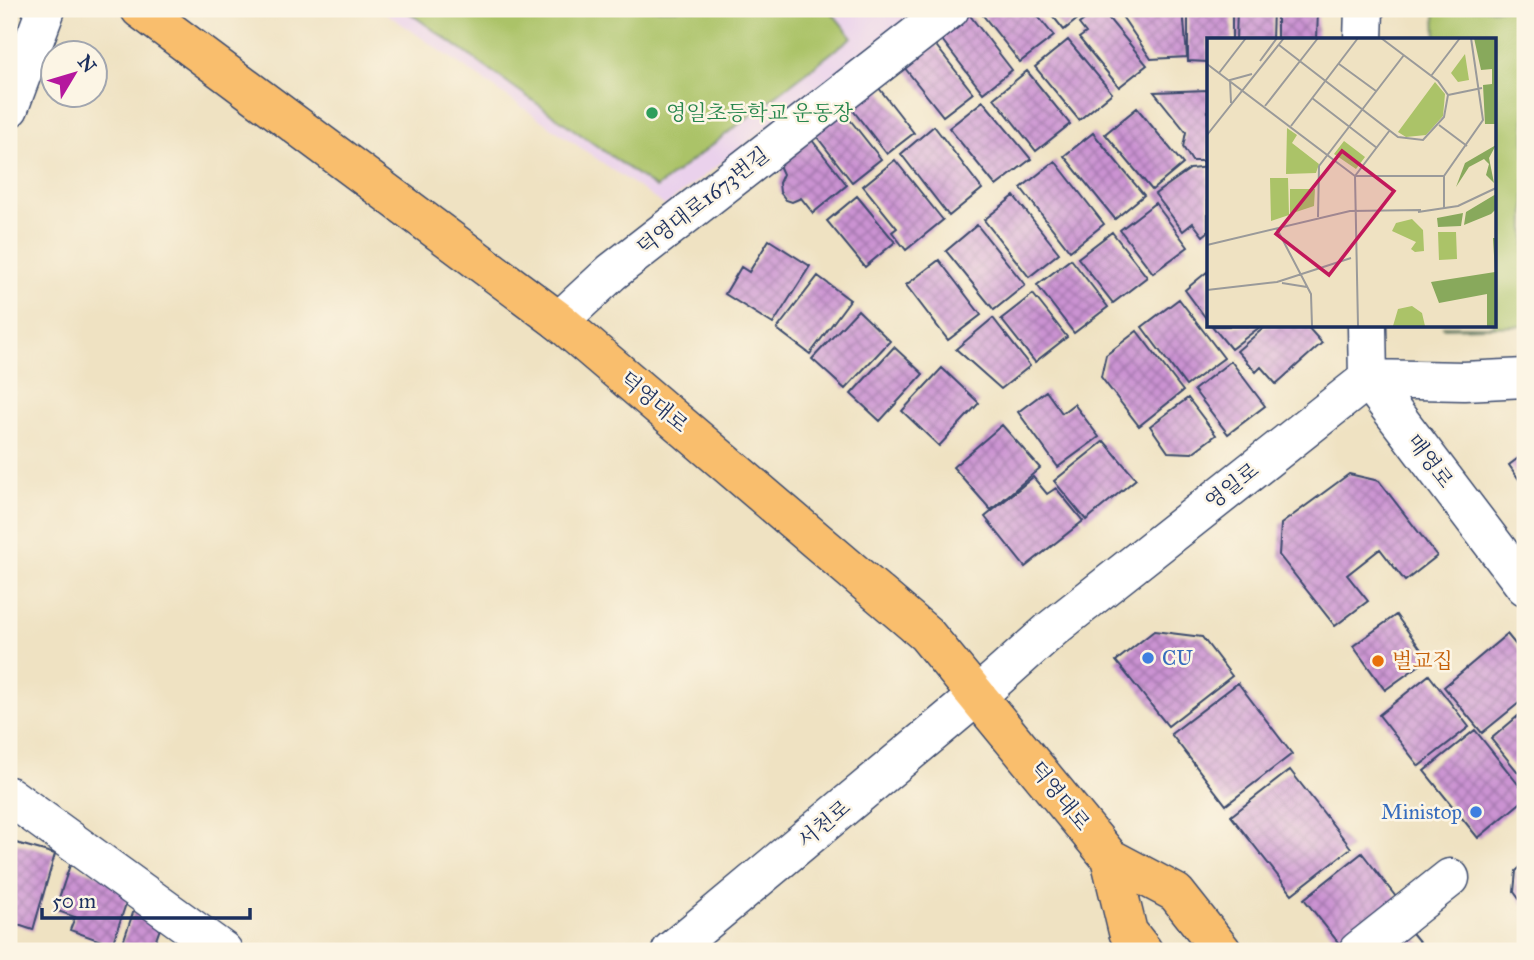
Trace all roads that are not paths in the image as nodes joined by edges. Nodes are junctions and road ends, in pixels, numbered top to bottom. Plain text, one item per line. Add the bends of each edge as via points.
1 (46, 9) edge
2 (140, 9) edge
3 (950, 9) edge
4 (1364, 9) edge
5 (1363, 38) edge
6 (9, 108) edge
7 (559, 321) junction
8 (1367, 327) edge
9 (1525, 378) edge
10 (1368, 379) junction
11 (1525, 586) edge
12 (977, 696) junction
13 (9, 796) edge
14 (1110, 858) junction
15 (1450, 878) dead end
16 (223, 951) edge
17 (671, 951) edge
18 (1143, 951) edge
19 (1222, 951) edge
20 (1358, 951) edge

1 - 6 street
2 - 7 main road, 덕영대로
3 - 7 street, 덕영대로1673번길 via 612,272
4 - 5 street
7 - 12 main road, 덕영대로 via 926,634
8 - 10 street
9 - 10 street via 1464,382
10 - 11 street, 매영로
10 - 12 street, 영일로 via 1053,628
12 - 14 main road, 덕영대로
12 - 17 street, 서천로
13 - 16 street
14 - 18 main road, 덕영대로 via 1128,932
14 - 19 main road, 덕영대로 via 1176,893
15 - 20 street

